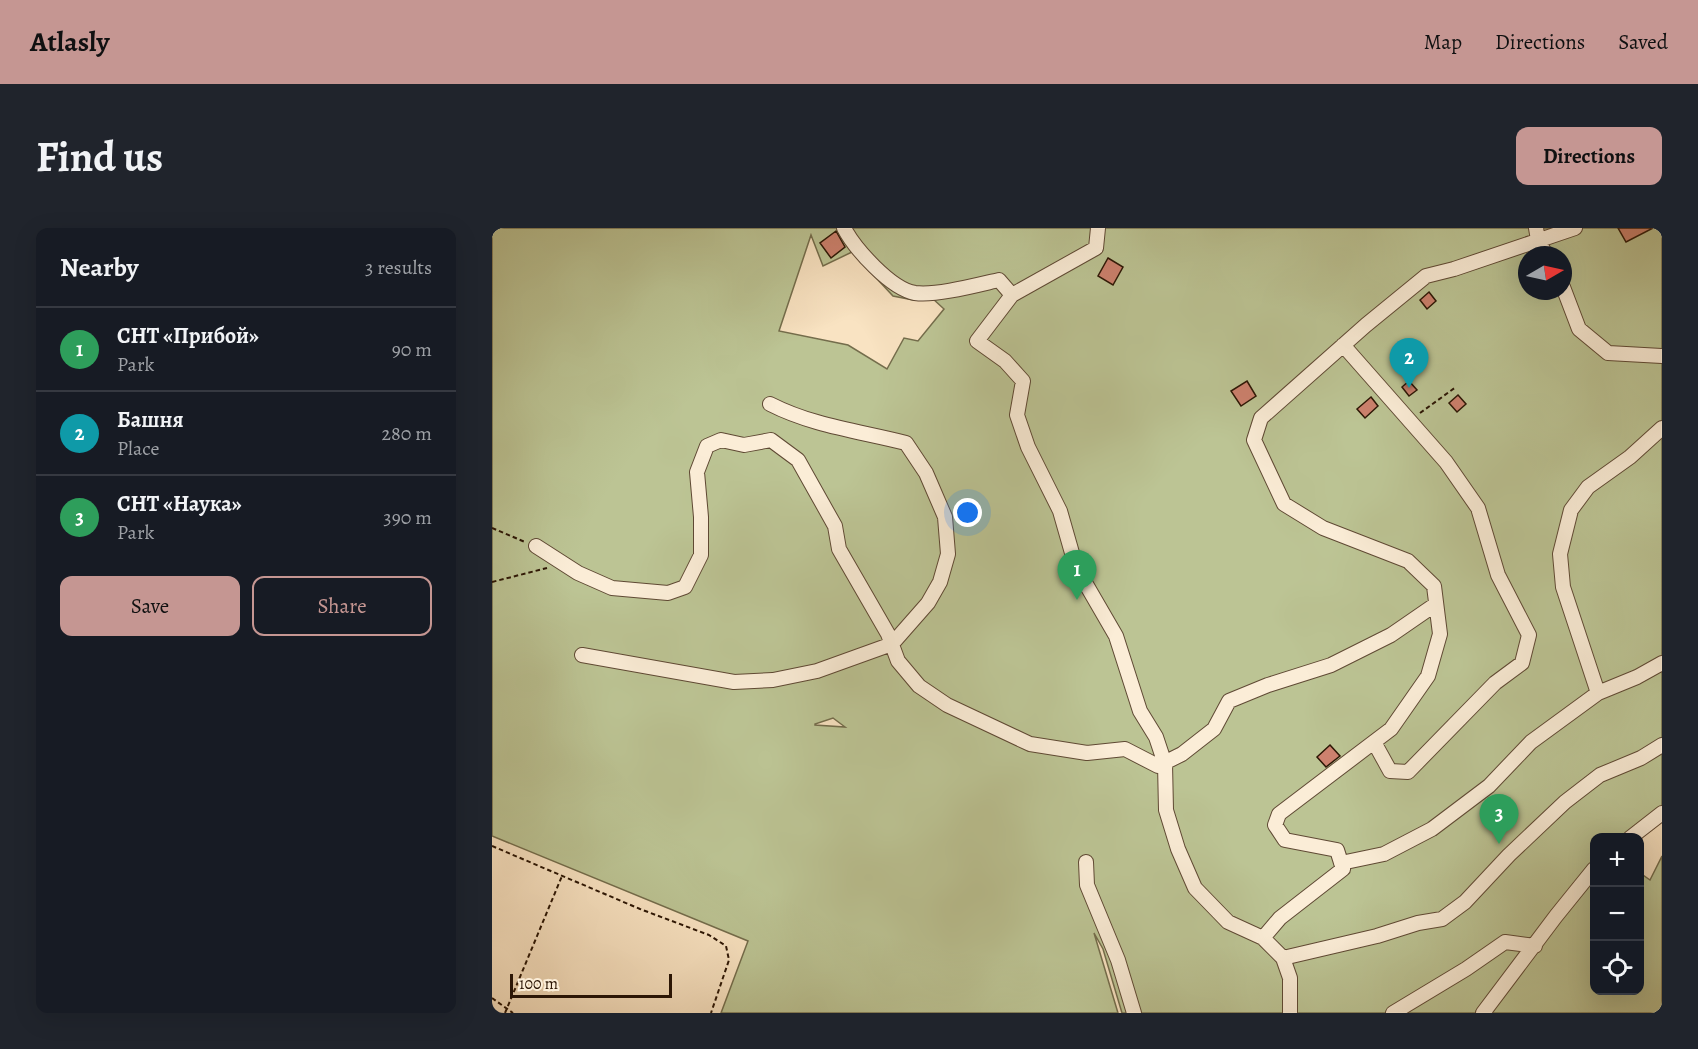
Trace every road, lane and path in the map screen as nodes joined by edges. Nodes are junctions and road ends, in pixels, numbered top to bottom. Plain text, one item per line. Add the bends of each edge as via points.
1 (844, 228) edge
2 (1092, 228) edge
3 (1098, 228) edge
4 (1575, 228) edge
5 (1537, 234) edge
6 (1096, 248) junction
7 (1012, 295) junction
8 (1568, 300) edge
9 (1343, 345) junction
10 (1662, 356) edge
11 (1456, 387) dead end
12 (770, 404) dead end
13 (1404, 415) junction
14 (1662, 428) edge
15 (492, 528) edge
16 (536, 546) joint
17 (564, 564) junction
18 (492, 582) edge
19 (1436, 604) junction
20 (892, 644) junction
21 (582, 655) dead end
22 (1662, 663) edge
23 (1599, 693) junction
24 (1374, 742) junction
25 (1662, 745) edge
26 (1165, 764) junction
27 (1662, 813) edge
28 (1635, 833) edge
29 (492, 846) edge
30 (1086, 862) dead end
31 (1341, 863) junction
32 (1590, 874) edge
33 (562, 876) junction
34 (1263, 938) junction
35 (1535, 946) junction
36 (1283, 958) junction
37 (492, 998) edge
38 (507, 1008) junction
39 (505, 1013) edge
40 (513, 1013) edge
41 (711, 1013) edge
42 (1134, 1013) edge
43 (1290, 1013) edge
44 (1393, 1013) edge
45 (1483, 1013) edge

1 - 7 lane via 882,276 914,293 948,291 999,280
2 - 6 lane
3 - 6 lane
4 - 5 lane
5 - 9 lane via 1426,276
6 - 7 lane
7 - 26 lane via 977,341 1023,381 1017,415 1028,447 1060,511 1076,567 1116,636 1140,711 1156,737
8 - 10 lane via 1580,329 1608,353
9 - 13 lane
9 - 19 lane via 1262,418 1254,440 1284,504 1323,528 1408,561 1434,586
11 - 13 path via 1423,413
12 - 20 lane via 827,426 906,443 926,473 945,517 948,554 940,582 928,603
13 - 24 lane via 1446,462 1478,508 1498,574 1529,635 1522,663 1495,683 1408,772 1390,771
14 - 23 lane via 1588,487 1571,510 1560,554 1563,587
15 - 16 path
16 - 17 lane
17 - 18 path
17 - 20 lane via 612,588 668,593 685,587 701,555 697,472 707,446 722,441 744,445 771,440 798,460 835,526 839,549
19 - 24 lane via 1440,633 1428,676 1391,729
19 - 26 lane via 1391,635 1331,665 1229,701 1214,729
20 - 21 lane via 817,671 773,680 734,682
20 - 26 lane via 898,661 919,686 947,705 1030,744 1086,753 1125,749 1158,766
22 - 23 lane
23 - 31 lane via 1531,742 1489,786 1432,829 1384,854
24 - 31 lane via 1280,814 1275,825 1285,840 1337,850
25 - 36 lane via 1600,775 1565,802 1465,902 1442,919
26 - 34 lane via 1166,810 1195,888 1228,922
27 - 28 lane
29 - 33 path
30 - 42 lane via 1087,885 1118,960
31 - 34 lane via 1343,869 1280,918
32 - 35 lane
33 - 38 path
33 - 41 path via 709,935 726,946 729,960
34 - 36 lane
35 - 44 lane via 1505,942
35 - 45 lane
36 - 43 lane via 1290,978
37 - 38 path
38 - 39 path
38 - 40 path

